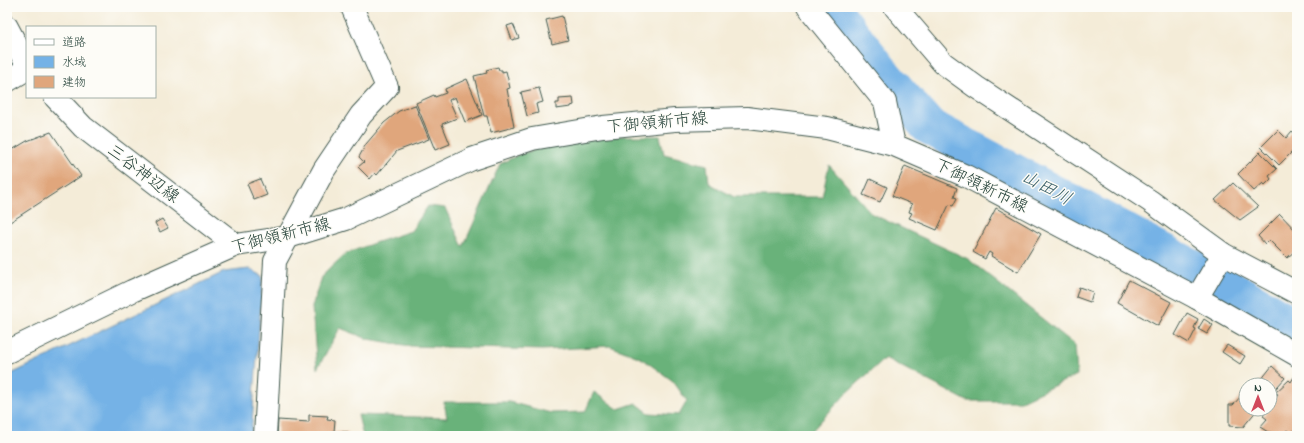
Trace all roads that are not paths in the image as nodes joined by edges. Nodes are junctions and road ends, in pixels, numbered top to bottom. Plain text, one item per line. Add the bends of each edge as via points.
1 (352, 7) edge
2 (808, 7) edge
3 (895, 7) edge
4 (7, 27) edge
5 (26, 63) edge
6 (26, 70) edge
7 (7, 82) edge
8 (56, 98) edge
9 (894, 145) junction
10 (288, 237) junction
11 (236, 245) junction
12 (1210, 276) junction
13 (1297, 293) edge
14 (7, 352) edge
15 (1297, 355) edge
16 (265, 436) edge

1 - 10 main road via 387,87 361,115 324,170
2 - 9 main road via 885,102
3 - 12 main road via 943,63 1150,201
4 - 5 main road
6 - 7 main road
8 - 11 main road, 三谷神辺線 via 83,128
9 - 10 main road, 下御領新市線 via 827,128 748,118 675,120 595,129 532,139 472,160 346,219
9 - 12 main road, 下御領新市線
10 - 11 main road, 下御領新市線
10 - 16 main road via 275,261
11 - 14 main road, 下御領新市線 via 132,291
12 - 13 main road
12 - 15 main road, 下御領新市線

